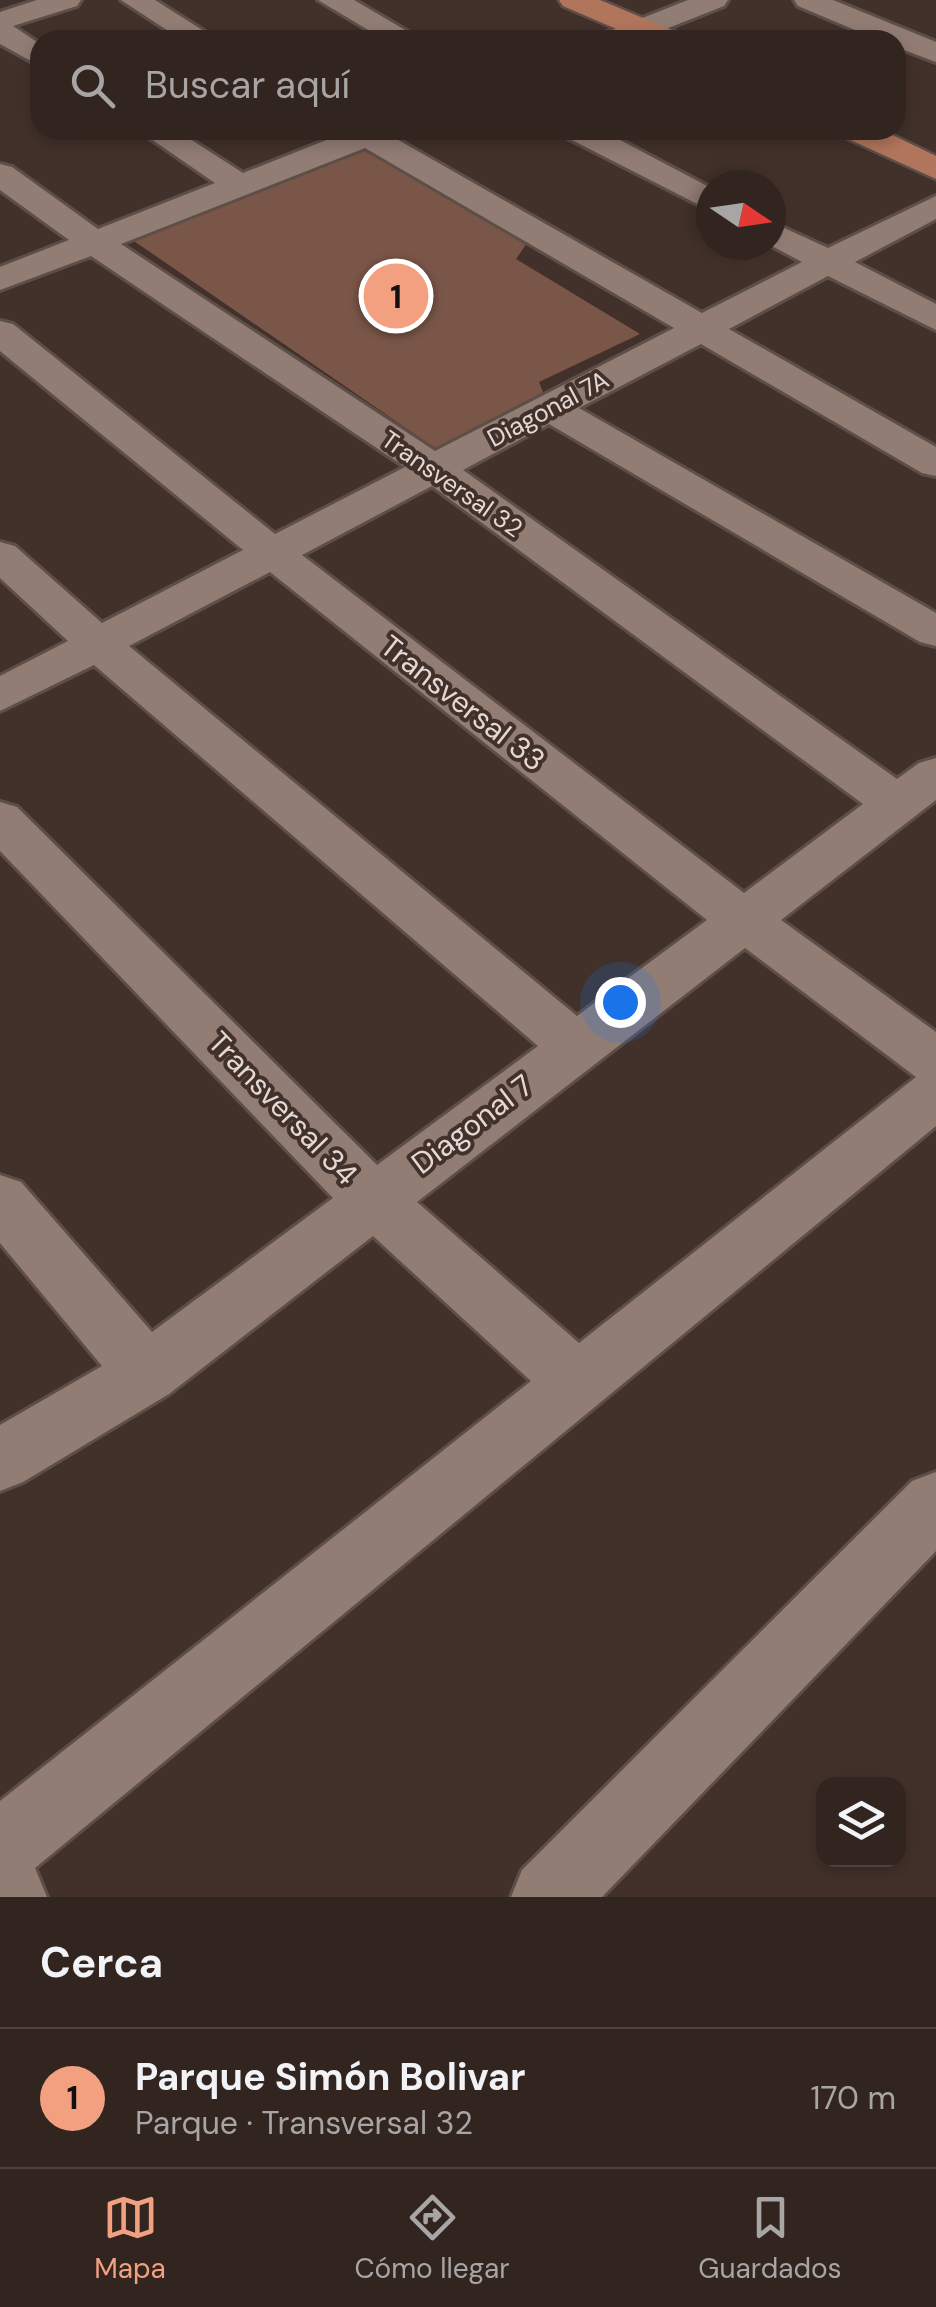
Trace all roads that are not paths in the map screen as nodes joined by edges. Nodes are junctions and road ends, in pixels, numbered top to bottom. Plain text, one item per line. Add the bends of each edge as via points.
1 (67, 0) edge
2 (135, 0) edge
3 (332, 0) edge
4 (574, 0) edge
5 (714, 0) edge
6 (808, 0) edge
7 (0, 21) edge
8 (187, 30) edge
9 (388, 30) edge
10 (645, 30) edge
11 (662, 30) edge
12 (880, 30) edge
13 (0, 31) edge
14 (906, 41) edge
15 (30, 50) edge
16 (936, 53) edge
17 (169, 140) edge
18 (350, 140) edge
19 (383, 140) edge
20 (596, 140) edge
21 (877, 140) edge
22 (936, 168) edge
23 (0, 174) edge
24 (240, 186) junction
25 (696, 193) edge
26 (936, 206) edge
27 (786, 240) edge
28 (94, 242) junction
29 (828, 262) junction
30 (0, 279) edge
31 (936, 319) edge
32 (702, 329) junction
33 (0, 332) edge
34 (550, 408) junction
35 (936, 464) edge
36 (434, 468) junction
37 (271, 553) junction
38 (0, 555) edge
39 (936, 632) edge
40 (98, 644) junction
41 (0, 695) edge
42 (916, 790) edge
43 (0, 820) edge
44 (741, 921) junction
45 (575, 1046) junction
46 (936, 1062) edge
47 (936, 1093) edge
48 (0, 1200) edge
49 (373, 1200) junction
50 (147, 1372) junction
51 (578, 1384) junction
52 (0, 1460) edge
53 (936, 1504) edge
54 (0, 1849) edge
55 (0, 1880) edge
56 (10, 1897) edge
57 (548, 1897) edge

1 - 7 street
2 - 8 street
3 - 9 street
4 - 10 main road
5 - 11 street
6 - 12 street
13 - 15 street
14 - 16 street
17 - 24 street
18 - 24 street
19 - 32 street
20 - 25 street
21 - 22 main road
23 - 28 street, Transversal 32
24 - 28 street
26 - 29 street, Diagonal 7A
27 - 29 street
28 - 30 street
28 - 36 street, Transversal 32
29 - 31 street
29 - 32 street, Diagonal 7A
32 - 34 street, Diagonal 7A
32 - 35 street
33 - 37 street, Transversal 33
34 - 36 street, Diagonal 7A
34 - 39 street
36 - 37 street, Diagonal 7A
36 - 42 street, Transversal 32
37 - 40 street, Diagonal 7A
37 - 44 street, Transversal 33
38 - 40 street
40 - 41 street, Diagonal 7A
40 - 45 street
42 - 44 street, Diagonal 7
43 - 49 street, Transversal 34
44 - 45 street, Diagonal 7
44 - 46 street, Transversal 33
45 - 49 street, Diagonal 7
47 - 51 street
48 - 50 street
49 - 50 street, Diagonal 7
49 - 51 street, Transversal 34
50 - 52 street, Diagonal 7
51 - 54 street
53 - 57 street
55 - 56 street

